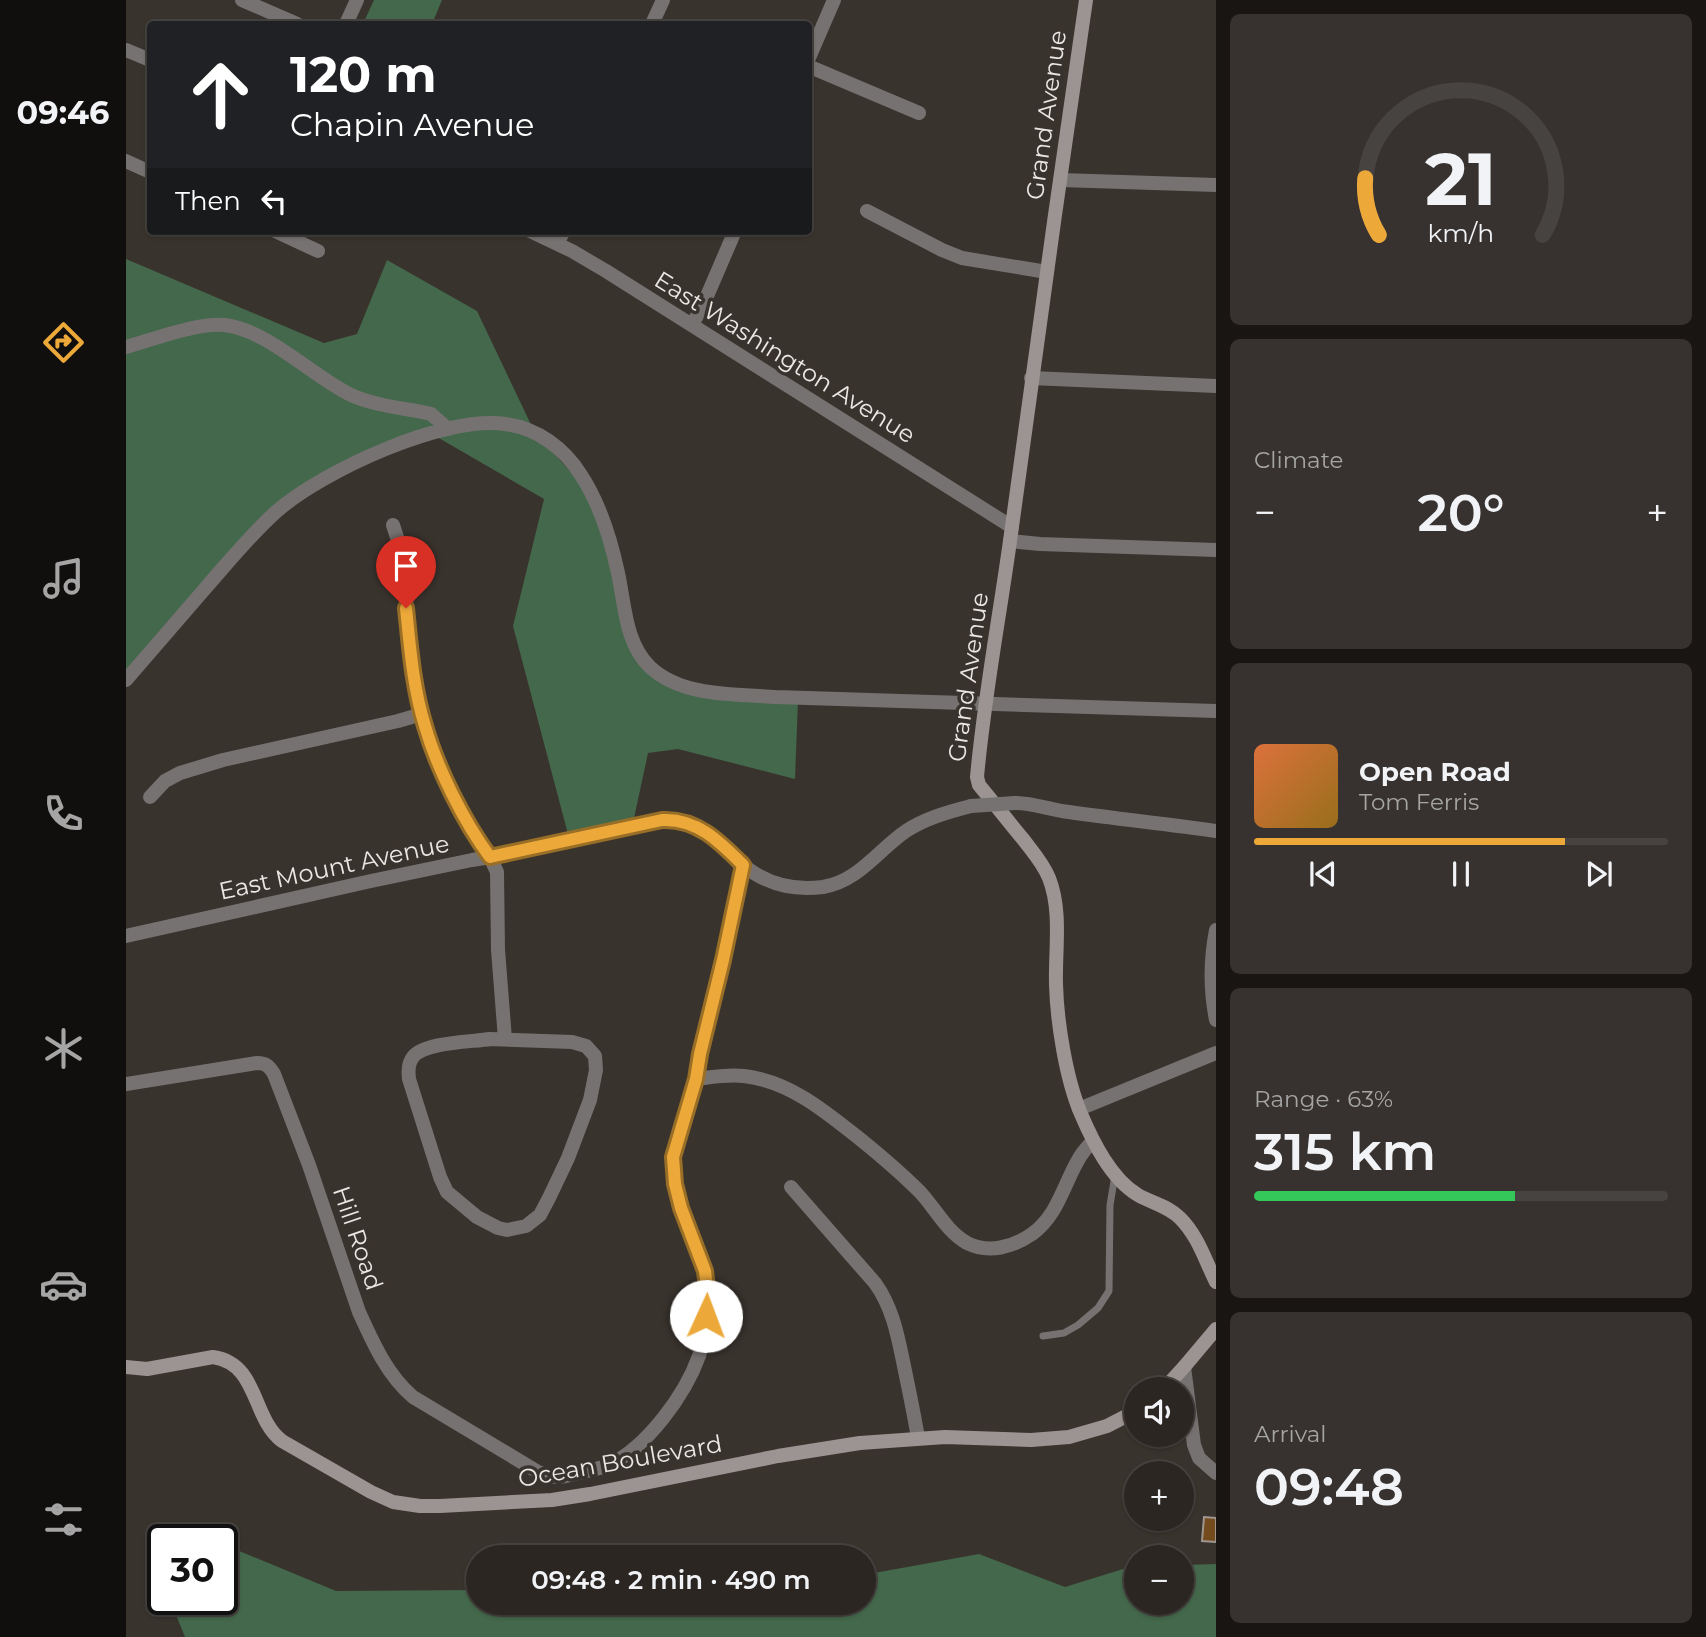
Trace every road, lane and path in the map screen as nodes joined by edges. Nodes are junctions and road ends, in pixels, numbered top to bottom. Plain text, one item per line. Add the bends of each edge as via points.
1 (242, 0) edge
2 (357, 0) edge
3 (834, 0) edge
4 (1086, 0) edge
5 (659, 1) edge
6 (290, 21) edge
7 (347, 21) edge
8 (653, 21) edge
9 (126, 50) edge
10 (812, 51) edge
11 (147, 59) edge
12 (812, 68) edge
13 (919, 113) dead end
14 (126, 161) edge
15 (147, 171) edge
16 (1060, 180) junction
17 (1216, 185) edge
18 (867, 211) dead end
19 (284, 235) edge
20 (732, 235) edge
21 (561, 237) edge
22 (318, 251) dead end
23 (1047, 272) junction
24 (692, 325) junction
25 (126, 347) edge
26 (1031, 378) junction
27 (1216, 386) edge
28 (448, 429) junction
29 (393, 526) dead end
30 (1011, 534) junction
31 (1216, 550) edge
32 (126, 680) edge
33 (986, 703) junction
34 (1216, 711) edge
35 (422, 714) junction
36 (150, 797) dead end
37 (1216, 831) edge
38 (490, 857) junction
39 (743, 865) junction
40 (1216, 930) edge
41 (126, 936) edge
42 (1216, 1020) edge
43 (505, 1039) junction
44 (1216, 1053) edge
45 (696, 1079) junction
46 (126, 1084) edge
47 (1079, 1109) junction
48 (1093, 1140) junction
49 (1116, 1174) junction
50 (791, 1187) dead end
51 (1216, 1282) edge
52 (1216, 1329) edge
53 (1043, 1336) dead end
54 (126, 1367) edge
55 (1184, 1367) junction
56 (1175, 1377) edge
57 (1124, 1417) edge
58 (918, 1438) junction
59 (1216, 1473) edge

1 - 6 street
2 - 7 street
3 - 10 street
4 - 16 street, Grand Avenue
5 - 8 street
9 - 11 street
12 - 13 street
14 - 15 street
16 - 17 street
16 - 23 street, Grand Avenue
18 - 23 street via 962,258
19 - 22 street
20 - 24 street
21 - 24 street, East Washington Avenue
23 - 26 street, Grand Avenue
24 - 30 street, East Washington Avenue
25 - 28 street via 199,327 242,328 353,396 431,414
26 - 27 street
26 - 30 street, Grand Avenue
28 - 32 street via 371,455 277,511
28 - 33 street via 513,425 545,438 567,456 581,474 608,534 638,651 661,676 715,693
29 - 35 street via 403,556
30 - 31 street, East Washington Avenue via 1040,544
30 - 33 street, Grand Avenue
33 - 34 street
33 - 47 street, Grand Avenue via 977,778 1039,860 1053,889 1059,1025
35 - 36 street via 223,760 165,780
35 - 38 street via 454,797
37 - 39 street, East Mount Avenue, bridge via 1028,803 971,806 918,824 858,872 833,884 788,887
38 - 39 street, East Mount Avenue via 671,820 695,825
38 - 41 street, East Mount Avenue
38 - 43 street via 497,872
39 - 45 street
40 - 42 street via 1211,975
43 - 43 street via 421,1050 408,1070 447,1192 477,1217 507,1230 526,1226 540,1215 572,1147 596,1070 595,1056 586,1046
44 - 47 street
45 - 46 street, Hill Road via 673,1166 681,1208 708,1286 699,1355 674,1403 628,1453 608,1465 555,1479 413,1397 391,1373 359,1312 309,1165 269,1066 257,1063
45 - 48 street via 743,1075 791,1090 893,1166 952,1232 982,1248 1018,1242 1044,1223
47 - 48 street, Grand Avenue
48 - 49 street, Grand Avenue
49 - 51 street, Grand Avenue via 1133,1192 1179,1216 1197,1239
49 - 53 lane via 1110,1205 1109,1292 1078,1325
50 - 58 street via 876,1283 889,1304
52 - 55 street
54 - 58 street, Ocean Boulevard via 147,1369 223,1359 247,1379 274,1436 371,1492 405,1504 552,1500 823,1448
55 - 56 street
55 - 59 street via 1194,1445 1199,1458
57 - 58 street, Ocean Boulevard via 1069,1437

